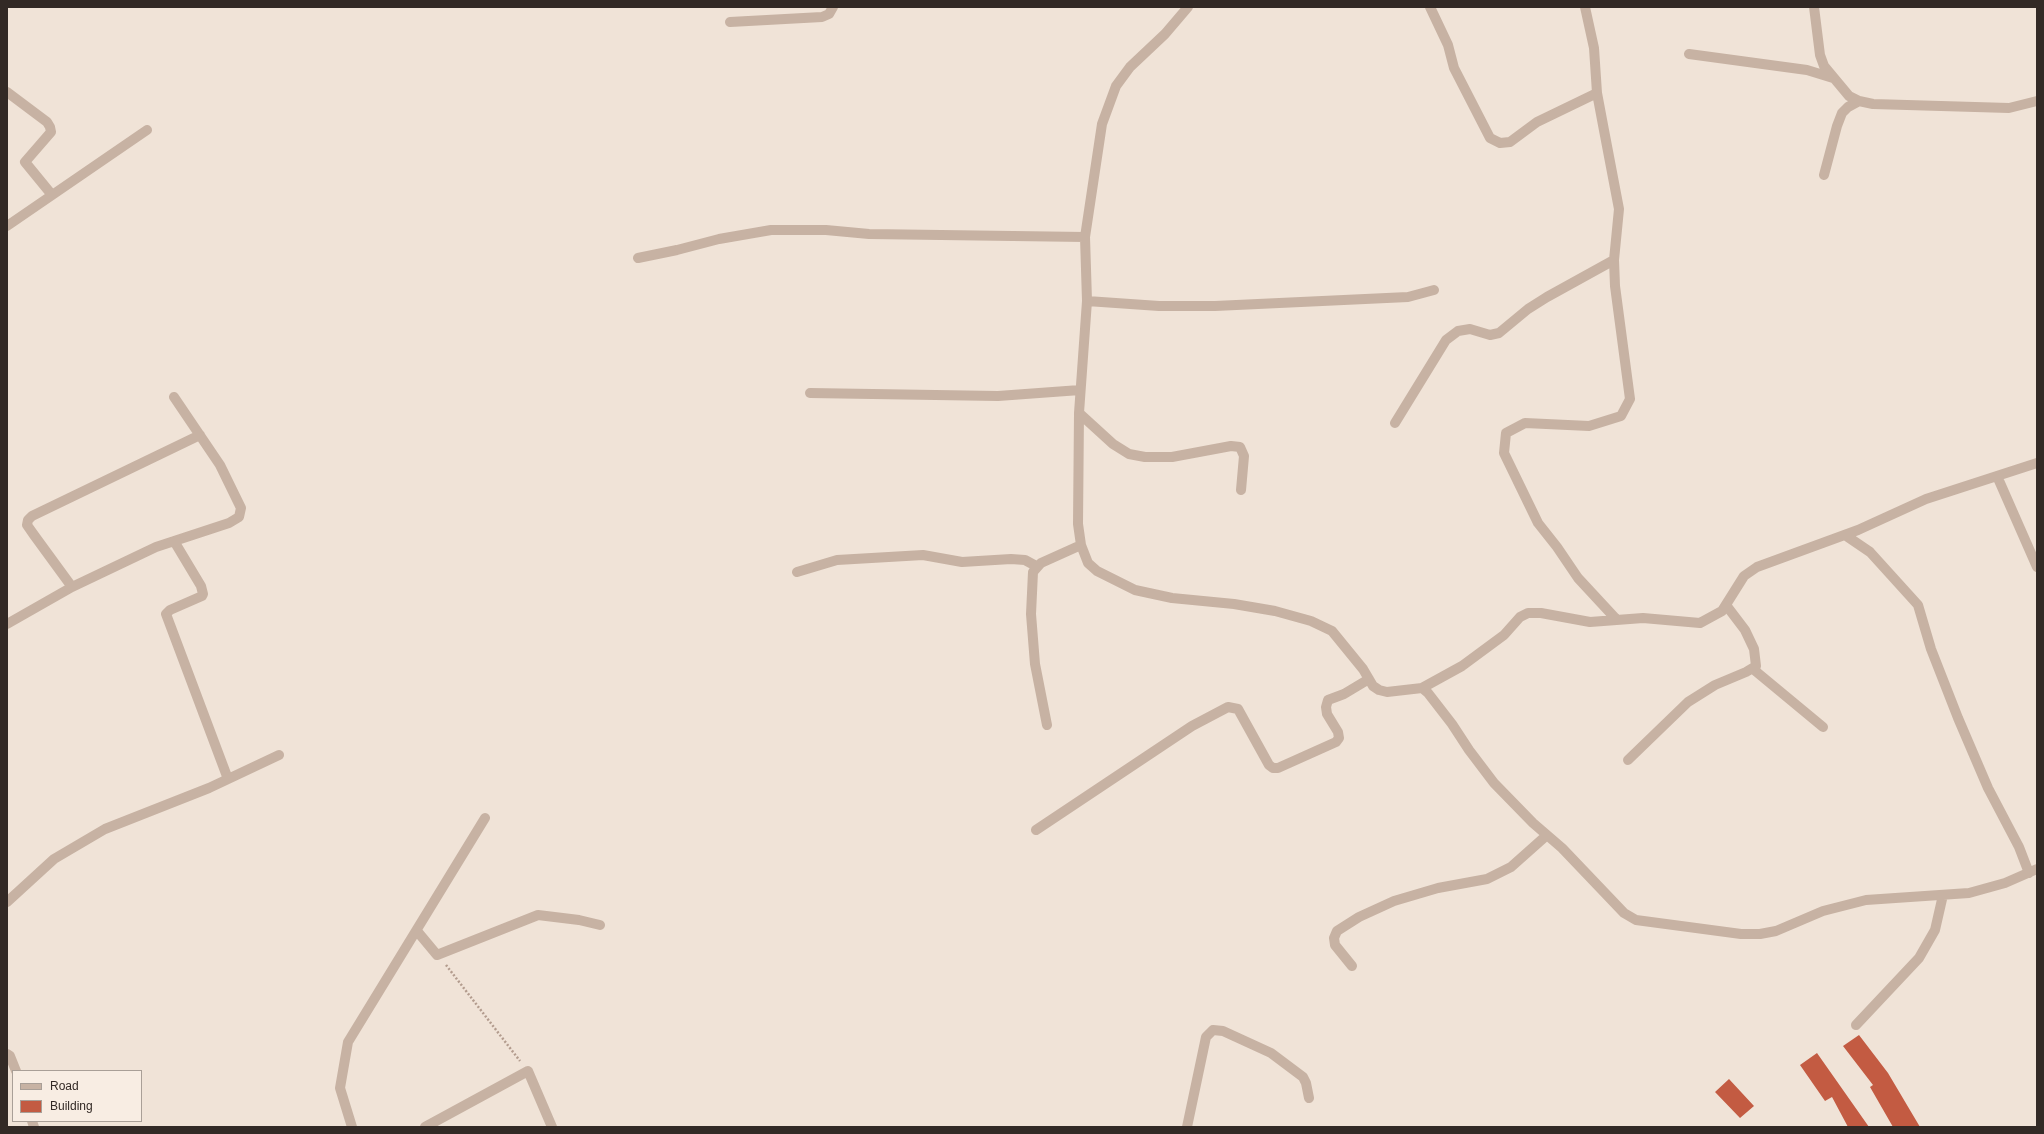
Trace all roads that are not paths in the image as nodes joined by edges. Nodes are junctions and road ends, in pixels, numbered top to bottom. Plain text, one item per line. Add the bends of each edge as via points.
1 (833, 7) edge
2 (1188, 7) edge
3 (1430, 7) edge
4 (1585, 7) edge
5 (1814, 7) edge
6 (730, 22) dead end
7 (1689, 54) dead end
8 (1833, 78) junction
9 (7, 92) edge
10 (1597, 92) junction
11 (1860, 101) junction
12 (2037, 101) edge
13 (147, 130) dead end
14 (1824, 174) dead end
15 (52, 195) junction
16 (7, 226) edge
17 (1085, 237) junction
18 (638, 258) dead end
19 (1614, 260) junction
20 (1434, 290) dead end
21 (1087, 301) junction
22 (1080, 390) junction
23 (810, 393) dead end
24 (174, 396) dead end
25 (1079, 414) junction
26 (1395, 423) dead end
27 (200, 435) junction
28 (2037, 463) edge
29 (1997, 476) junction
30 (1241, 490) dead end
31 (1845, 535) junction
32 (174, 541) junction
33 (1081, 545) junction
34 (1036, 566) junction
35 (2037, 567) edge
36 (797, 572) dead end
37 (72, 587) junction
38 (1726, 605) junction
39 (1616, 619) junction
40 (7, 624) edge
41 (1753, 669) junction
42 (1369, 678) junction
43 (1422, 688) junction
44 (1047, 725) dead end
45 (1824, 727) dead end
46 (279, 755) dead end
47 (1628, 760) dead end
48 (228, 779) junction
49 (485, 818) dead end
50 (1036, 830) dead end
51 (1548, 836) junction
52 (2033, 871) edge
53 (1943, 895) junction
54 (7, 902) edge
55 (600, 925) dead end
56 (417, 931) junction
57 (1352, 966) dead end
58 (1856, 1025) dead end
59 (7, 1054) edge
60 (16, 1070) edge
61 (1308, 1098) dead end
62 (352, 1127) edge
63 (425, 1127) edge
64 (552, 1127) edge
65 (1187, 1127) edge

1 - 6 street via 829,14 822,17
2 - 17 street via 1130,67 1116,86 1102,124
3 - 10 street via 1448,45 1454,68 1490,138 1500,143 1510,142 1537,122
4 - 10 street via 1594,48
5 - 8 street via 1820,55
7 - 8 street via 1807,70
8 - 11 street via 1849,96
9 - 15 street via 48,122 51,132 25,162
10 - 19 street via 1619,209
11 - 12 street via 1873,104 2009,108
11 - 14 street via 1842,113
13 - 15 street
15 - 16 street
17 - 18 street via 771,230
17 - 21 street
19 - 26 street via 1547,296 1499,333 1490,335 1470,329 1458,331 1446,340
19 - 39 street via 1618,314 1630,399 1621,416 1589,426 1525,423 1506,433 1504,453 1538,523 1578,578
20 - 21 street via 1408,297 1215,306 1159,306
21 - 22 street
22 - 23 street via 998,396
22 - 25 street
24 - 27 street
25 - 30 street via 1113,444 1129,454 1172,457 1231,446 1240,447 1244,456
25 - 33 street via 1078,524
27 - 32 street via 220,465 241,508 241,514 228,523
27 - 37 street via 28,520 31,530
28 - 29 street
29 - 31 street via 1926,499
29 - 35 street
31 - 38 street via 1757,567 1744,576
31 - 52 street via 1870,552 1918,605 1931,649 1988,788
32 - 37 street
32 - 48 street via 201,586 203,594 166,614
33 - 34 street
33 - 42 street via 1088,563 1097,571 1135,590 1172,598 1275,610 1325,627 1340,640
34 - 36 street via 1025,560 962,562 923,555 837,560
34 - 44 street via 1032,579 1031,621 1035,664
37 - 40 street
38 - 39 street via 1714,616 1700,623 1643,618
38 - 41 street via 1745,630 1754,650 1756,661
39 - 43 street via 1590,622 1528,613 1520,617 1504,635 1462,666
41 - 45 street
41 - 47 street via 1715,686 1688,702
42 - 43 street via 1373,686 1387,692
42 - 50 street via 1344,694 1328,700 1328,714 1338,732 1339,738 1336,742 1273,768 1238,709 1228,707 1192,726
43 - 51 street via 1494,782
46 - 48 street
48 - 54 street via 105,829 54,859
49 - 56 street
51 - 53 street via 1624,913 1636,920 1651,923 1760,934 1776,931 1823,911 1866,900
51 - 57 street via 1511,867 1487,879 1438,888 1394,901 1359,917 1337,931 1335,945
52 - 53 street via 1968,893
53 - 58 street via 1935,930 1919,958
55 - 56 street via 538,915 437,955
56 - 62 street via 348,1042 340,1088
59 - 60 street
61 - 65 street via 1303,1077 1271,1054 1223,1031 1213,1030 1206,1037
63 - 64 street via 528,1071

